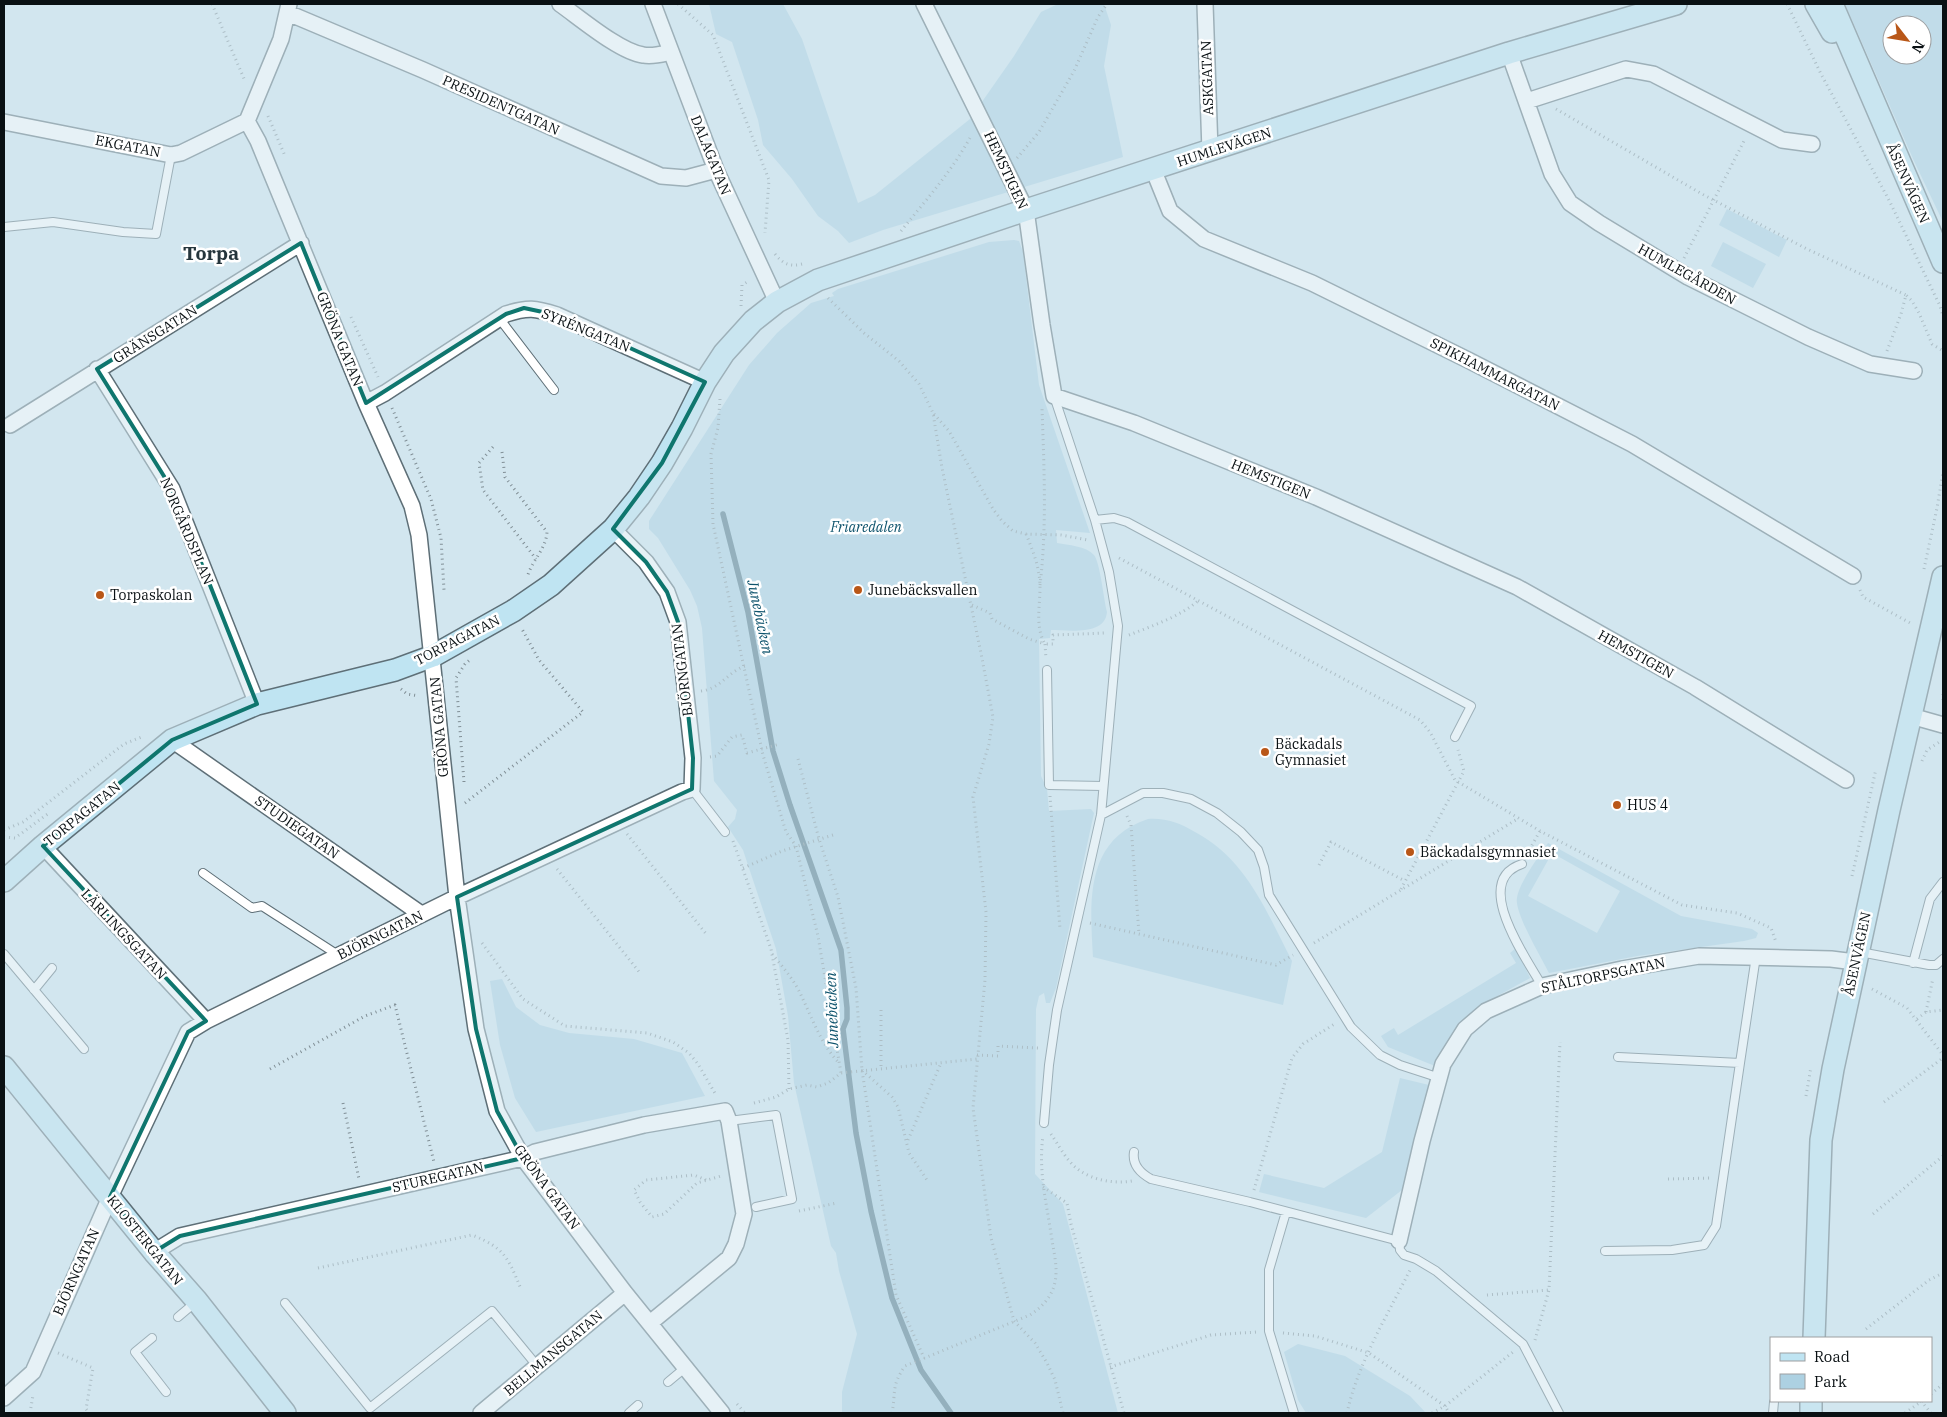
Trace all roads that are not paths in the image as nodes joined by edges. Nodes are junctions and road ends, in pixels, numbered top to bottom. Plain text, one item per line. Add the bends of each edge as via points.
1 (560, 4) edge
2 (653, 4) edge
3 (924, 4) edge
4 (1205, 4) edge
5 (1676, 4) edge
6 (1816, 4) edge
7 (1832, 4) edge
8 (289, 8) edge
9 (671, 52) junction
10 (1509, 53) junction
11 (1531, 99) junction
12 (1874, 103) junction
13 (247, 121) junction
14 (4, 122) edge
15 (1812, 144) dead end
16 (1210, 152) junction
17 (170, 155) junction
18 (716, 170) junction
19 (1153, 170) junction
20 (1026, 210) junction
21 (4, 228) edge
22 (301, 243) junction
23 (1943, 262) edge
24 (778, 302) junction
25 (499, 318) junction
26 (97, 369) junction
27 (1914, 371) dead end
28 (710, 375) junction
29 (554, 390) dead end
30 (1054, 396) junction
31 (366, 403) junction
32 (7, 421) edge
33 (1095, 520) junction
34 (614, 529) junction
35 (1853, 576) road end
36 (1943, 577) edge
37 (433, 656) junction
38 (1047, 670) road end
39 (257, 704) junction
40 (1911, 716) junction
41 (1943, 725) edge
42 (1455, 737) road end
43 (172, 740) junction
44 (1846, 780) dead end
45 (1104, 786) junction
46 (692, 789) junction
47 (1101, 815) junction
48 (725, 832) road end
49 (43, 846) junction
50 (1522, 864) road end
51 (8, 872) edge
52 (203, 873) dead end
53 (1943, 882) edge
54 (457, 896) junction
55 (421, 914) junction
56 (4, 954) edge
57 (338, 955) junction
58 (1756, 956) junction
59 (1856, 957) junction
60 (1943, 960) edge
61 (1913, 962) junction
62 (52, 968) dead end
63 (1542, 986) junction
64 (34, 990) junction
65 (206, 1021) junction
66 (84, 1049) dead end
67 (1618, 1057) dead end
68 (1740, 1063) junction
69 (6, 1075) edge
70 (1440, 1078) junction
71 (727, 1116) junction
72 (1044, 1123) road end
73 (1134, 1152) dead end
74 (524, 1158) junction
75 (110, 1197) junction
76 (756, 1207) dead end
77 (1286, 1212) junction
78 (1398, 1241) junction
79 (1605, 1251) dead end
80 (154, 1252) junction
81 (625, 1294) junction
82 (196, 1302) junction
83 (285, 1303) dead end
84 (178, 1317) dead end
85 (650, 1323) junction
86 (1814, 1337) edge
87 (152, 1338) dead end
88 (538, 1366) junction
89 (686, 1368) junction
90 (668, 1382) dead end
91 (166, 1392) dead end
92 (4, 1398) edge
93 (1774, 1402) edge
94 (638, 1405) dead end
95 (285, 1413) edge
96 (481, 1413) edge
97 (628, 1413) edge
98 (722, 1413) edge
99 (1294, 1413) edge
100 (1559, 1413) edge
101 (1773, 1413) edge

1 - 9 street via 626,50 655,56
2 - 9 street, DALAGATAN
3 - 20 street, HEMSTIGEN
4 - 16 street, ASKGATAN
5 - 10 street, HUMLEVÄGEN
6 - 12 street, ÅSENVÄGEN
7 - 12 street, ÅSENVÄGEN
8 - 13 street via 281,39
8 - 18 street, PRESIDENTGATAN via 661,176 686,178
9 - 18 street, DALAGATAN
10 - 11 street, HUMLEGÅRDEN
10 - 16 street, HUMLEVÄGEN
11 - 15 street via 1626,69 1653,74 1782,140
11 - 27 street, HUMLEGÅRDEN via 1552,174 1570,203 1598,223 1678,270 1808,337 1870,364
12 - 23 street, ÅSENVÄGEN
13 - 17 street, EKGATAN via 181,153
13 - 22 street, GRÖNA GATAN
14 - 17 street, EKGATAN
16 - 19 street, HUMLEVÄGEN
17 - 21 lane via 156,234 53,222
18 - 24 street, DALAGATAN
19 - 20 street, HUMLEVÄGEN
19 - 35 street, SPIKHAMMARGATAN via 1170,211 1204,239 1312,283 1632,444
20 - 24 street, HUMLEVÄGEN via 814,271
20 - 30 street, HEMSTIGEN
22 - 26 street, GRÄNSGATAN
22 - 31 street, GRÖNA GATAN
24 - 28 street, TORPAGATAN via 753,321
25 - 28 street, SYRÉNGATAN via 524,308 542,310
25 - 29 lane
25 - 31 street, SYRÉNGATAN
26 - 32 street, GRÄNSGATAN
26 - 39 street, NORGÅRDSPLAN via 172,489
28 - 34 street, TORPAGATAN via 662,463
30 - 33 lane
30 - 44 street, HEMSTIGEN via 1134,423 1316,497 1517,587 1695,687
31 - 37 street, GRÖNA GATAN via 414,513 420,535
33 - 42 lane via 1114,518 1127,522 1471,706
33 - 45 lane via 1109,572 1118,626
34 - 37 street, TORPAGATAN via 551,585 513,611
34 - 46 street, BJÖRNGATAN via 646,562 666,592 678,622 693,758
36 - 40 street, ÅSENVÄGEN
37 - 39 street, TORPAGATAN via 396,670
37 - 54 street, GRÖNA GATAN
38 - 45 lane via 1049,785
39 - 43 street, TORPAGATAN
40 - 41 street
40 - 59 street, ÅSENVÄGEN
43 - 49 street, TORPAGATAN
43 - 55 street, STUDIEGATAN
45 - 47 lane
46 - 48 lane
46 - 54 street, BJÖRNGATAN
47 - 70 lane via 1143,793 1191,799 1218,813 1258,850 1269,895 1351,1027 1380,1055
47 - 72 lane via 1056,1020
49 - 51 street, TORPAGATAN
49 - 65 street, LÄRLINGSGATAN
50 - 63 lane via 1512,867 1504,877 1500,899 1510,930
52 - 57 lane via 252,908 262,906
53 - 61 lane via 1928,904
54 - 55 street, BJÖRNGATAN
54 - 74 street, GRÖNA GATAN via 476,1029 498,1112
55 - 57 street, BJÖRNGATAN
56 - 64 lane
57 - 65 street, BJÖRNGATAN
58 - 59 street, STÅLTORPSGATAN
58 - 63 street, STÅLTORPSGATAN via 1699,956
58 - 68 lane
59 - 61 lane via 1879,956
59 - 86 street, ÅSENVÄGEN via 1821,1140
60 - 61 lane via 1929,966
62 - 64 lane
63 - 70 street, STÅLTORPSGATAN via 1486,1011 1465,1029 1444,1064
64 - 66 lane
65 - 75 street, BJÖRNGATAN via 188,1032
67 - 68 lane
68 - 79 lane via 1716,1226 1704,1245 1672,1250
69 - 75 street, KLOSTERGATAN
70 - 78 street, STÅLTORPSGATAN
71 - 74 street, STUREGATAN via 635,1127 535,1152
71 - 76 lane via 776,1115 792,1199
71 - 85 street via 744,1214 740,1232 729,1258
73 - 77 lane via 1135,1164 1145,1176
74 - 80 street, STUREGATAN via 180,1236
74 - 81 street, GRÖNA GATAN
75 - 80 street, KLOSTERGATAN
75 - 92 street, BJÖRNGATAN via 33,1372
77 - 78 lane
77 - 99 lane via 1269,1270 1269,1331
78 - 100 lane via 1404,1255 1436,1271 1523,1344
80 - 82 street, KLOSTERGATAN
81 - 85 street, GRÖNA GATAN
81 - 88 street, BELLMANSGATAN
82 - 84 lane
82 - 95 street, KLOSTERGATAN
83 - 88 lane via 370,1408 492,1311
85 - 89 street, GRÖNA GATAN
87 - 91 lane via 135,1352
88 - 96 street, BELLMANSGATAN
89 - 90 lane
89 - 98 street, GRÖNA GATAN
93 - 101 lane
94 - 97 lane

